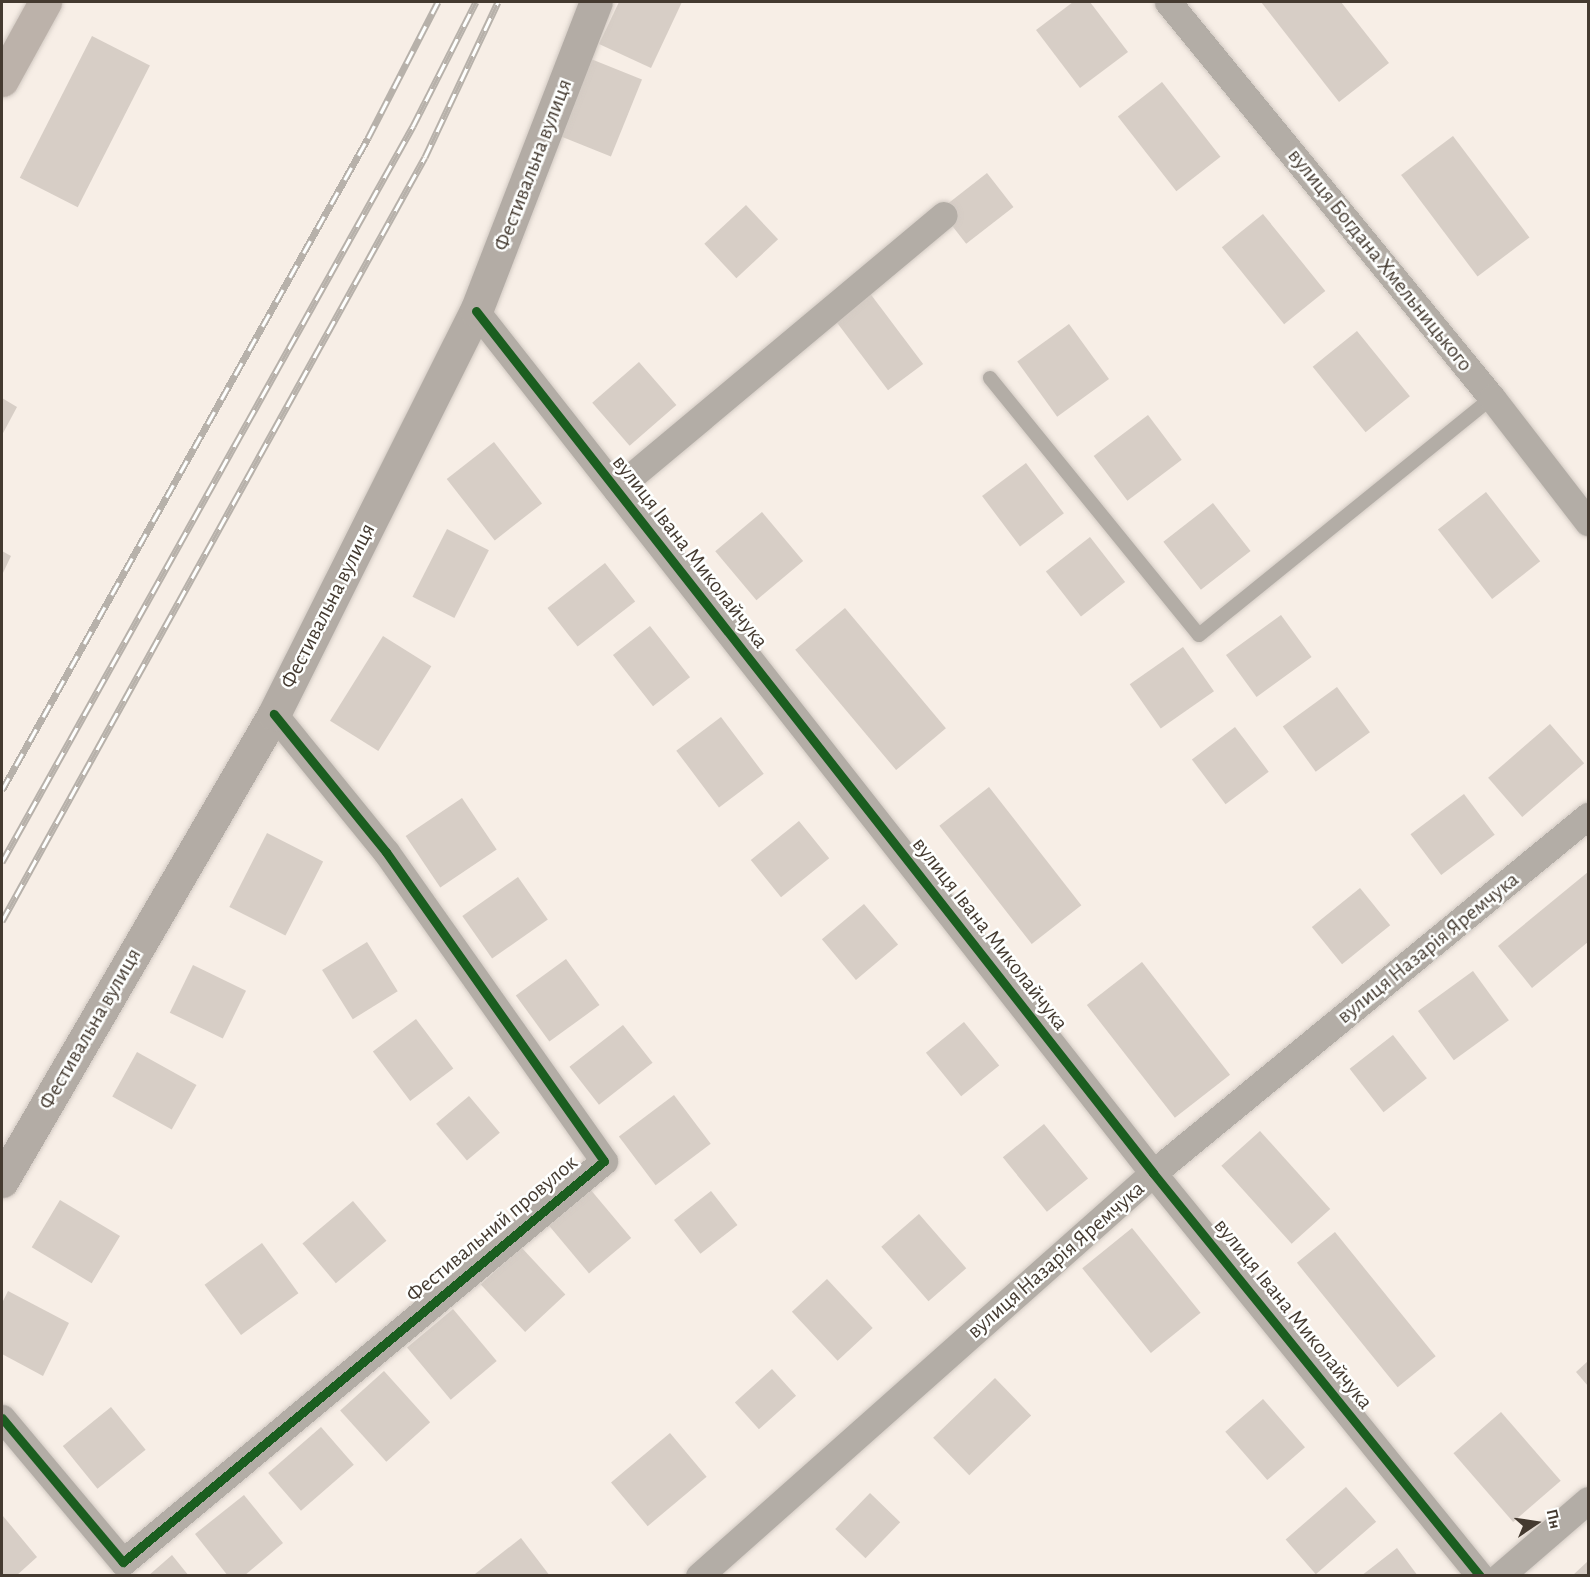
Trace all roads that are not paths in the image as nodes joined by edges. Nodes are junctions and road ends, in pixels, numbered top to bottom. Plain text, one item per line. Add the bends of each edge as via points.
1 (45, 2) edge
2 (596, 2) edge
3 (1168, 2) edge
4 (2, 80) edge
5 (944, 215) dead end
6 (476, 311) junction
7 (990, 378) dead end
8 (1492, 398) junction
9 (616, 489) junction
10 (1588, 522) edge
11 (274, 714) junction
12 (1588, 816) edge
13 (1153, 1173) junction
14 (2, 1181) edge
15 (2, 1418) edge
16 (1588, 1500) edge
17 (699, 1575) edge
18 (1480, 1575) edge
19 (1500, 1575) edge

1 - 4 highway
2 - 6 street, Фестивальна вулиця
3 - 8 street, вулиця Богдана Хмельницького
5 - 9 street
6 - 9 street, вулиця Івана Миколайчука
6 - 11 street, Фестивальна вулиця
7 - 8 lane via 1199,635
8 - 10 street, вулиця Богдана Хмельницького
9 - 13 street, вулиця Івана Миколайчука
11 - 14 street, Фестивальна вулиця
11 - 15 street, Фестивальний провулок via 386,852 604,1161 123,1562
12 - 13 street, вулиця Назарія Яремчука
13 - 17 street, вулиця Назарія Яремчука
13 - 18 street, вулиця Івана Миколайчука
16 - 19 street

